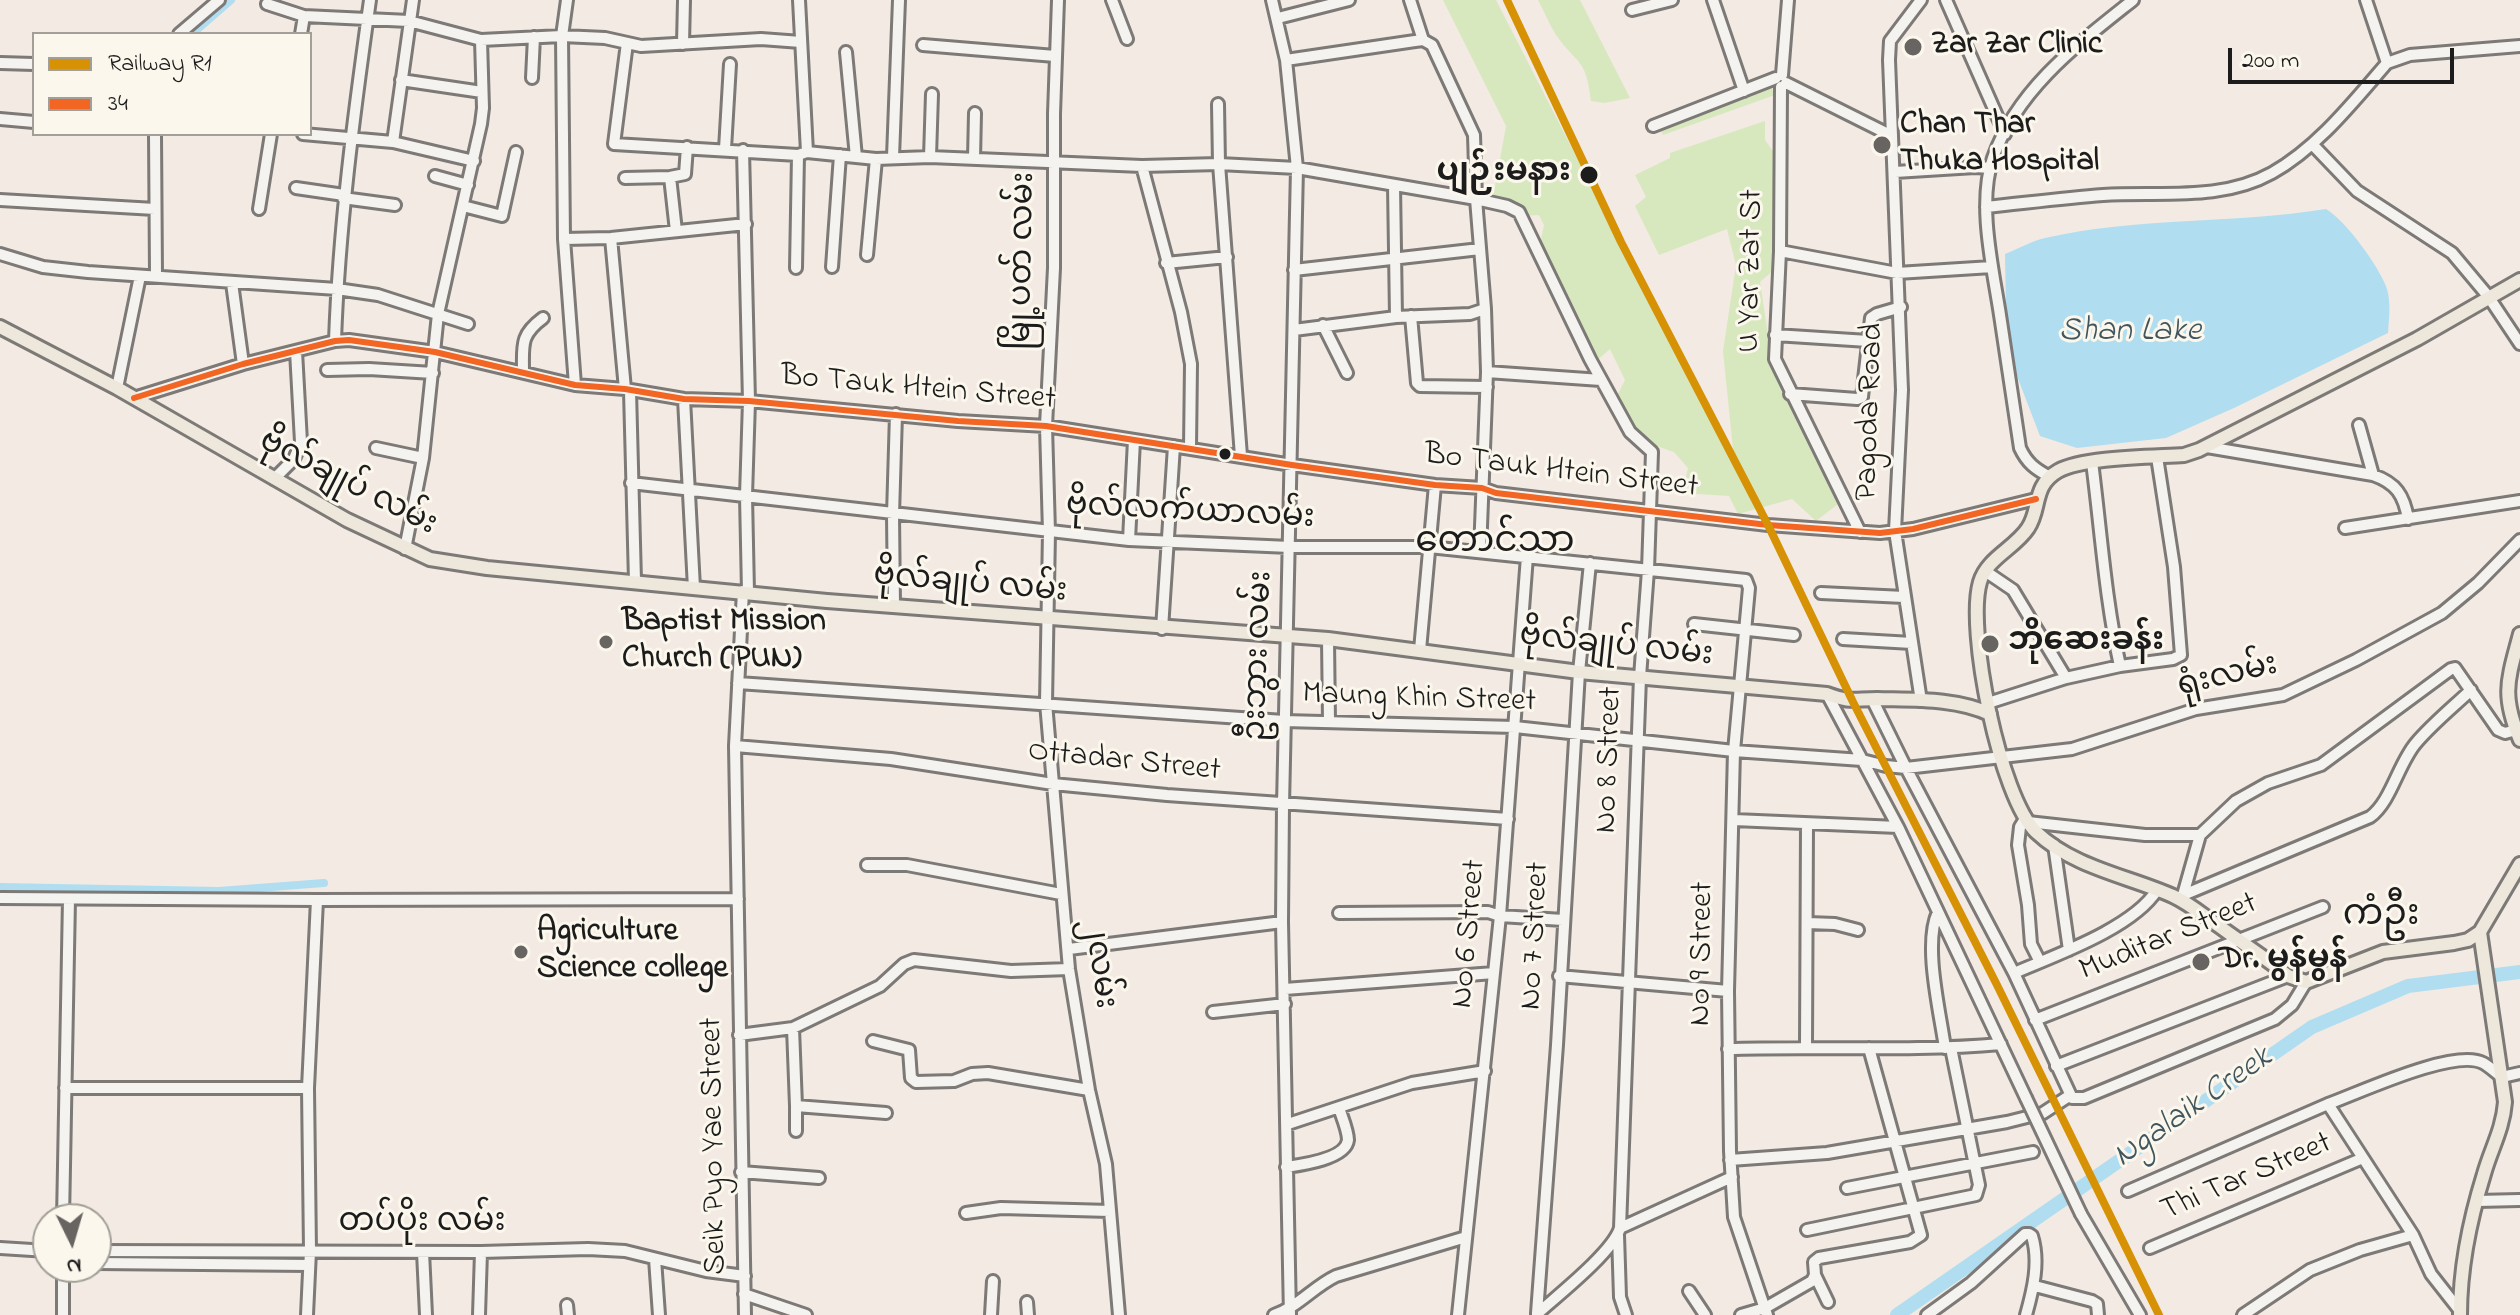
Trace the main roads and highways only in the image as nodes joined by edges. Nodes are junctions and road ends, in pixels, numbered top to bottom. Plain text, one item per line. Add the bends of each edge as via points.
1 (2520, 280) edge
2 (0, 327) edge
3 (2520, 634) edge
4 (1989, 709) junction
5 (2514, 710) edge
6 (2518, 735) edge
7 (2520, 864) edge
8 (2480, 932) junction
9 (2460, 1313) edge

1 - 4 main road via 2207,447 2184,455 2092,462 2050,477 2036,499 2029,527 1979,583 1977,624
2 - 4 main road, ဗိုလ်ချုပ် လမ်း via 347,520 430,559 694,588 1328,639 1579,672 1827,694 1846,701 1921,701
3 - 5 main road via 2507,681
4 - 8 main road via 2001,758 2037,833 2098,870 2180,896 2288,976 2306,982 2383,952 2454,943
5 - 6 main road
7 - 8 main road
8 - 9 main road via 2504,1121 2477,1201 2463,1265

